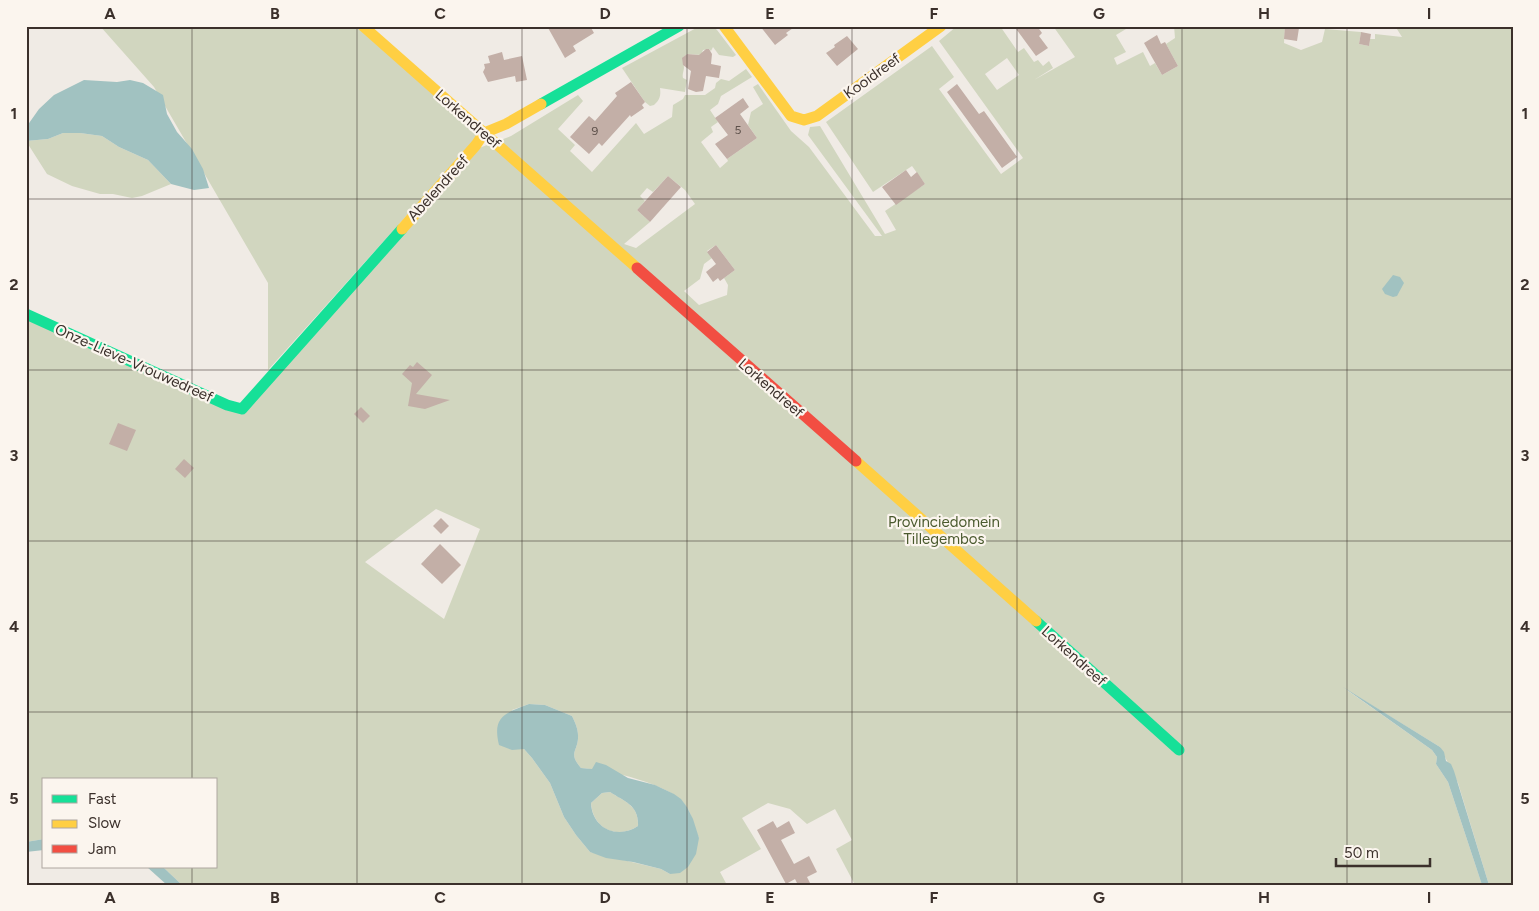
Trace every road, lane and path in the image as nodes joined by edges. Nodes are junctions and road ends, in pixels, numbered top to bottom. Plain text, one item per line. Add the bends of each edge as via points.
1 (363, 26) edge
2 (679, 26) edge
3 (724, 26) edge
4 (941, 26) edge
5 (484, 133) junction
6 (26, 314) edge
7 (242, 409) joint
8 (1178, 750) dead end

1 - 5 street, Lorkendreef
2 - 5 street via 506,124
3 - 4 street, Kooidreef via 790,116 801,121 817,116
5 - 7 street, Abelendreef
5 - 8 street, Lorkendreef
6 - 7 street, Onze-Lieve-Vrouwedreef

